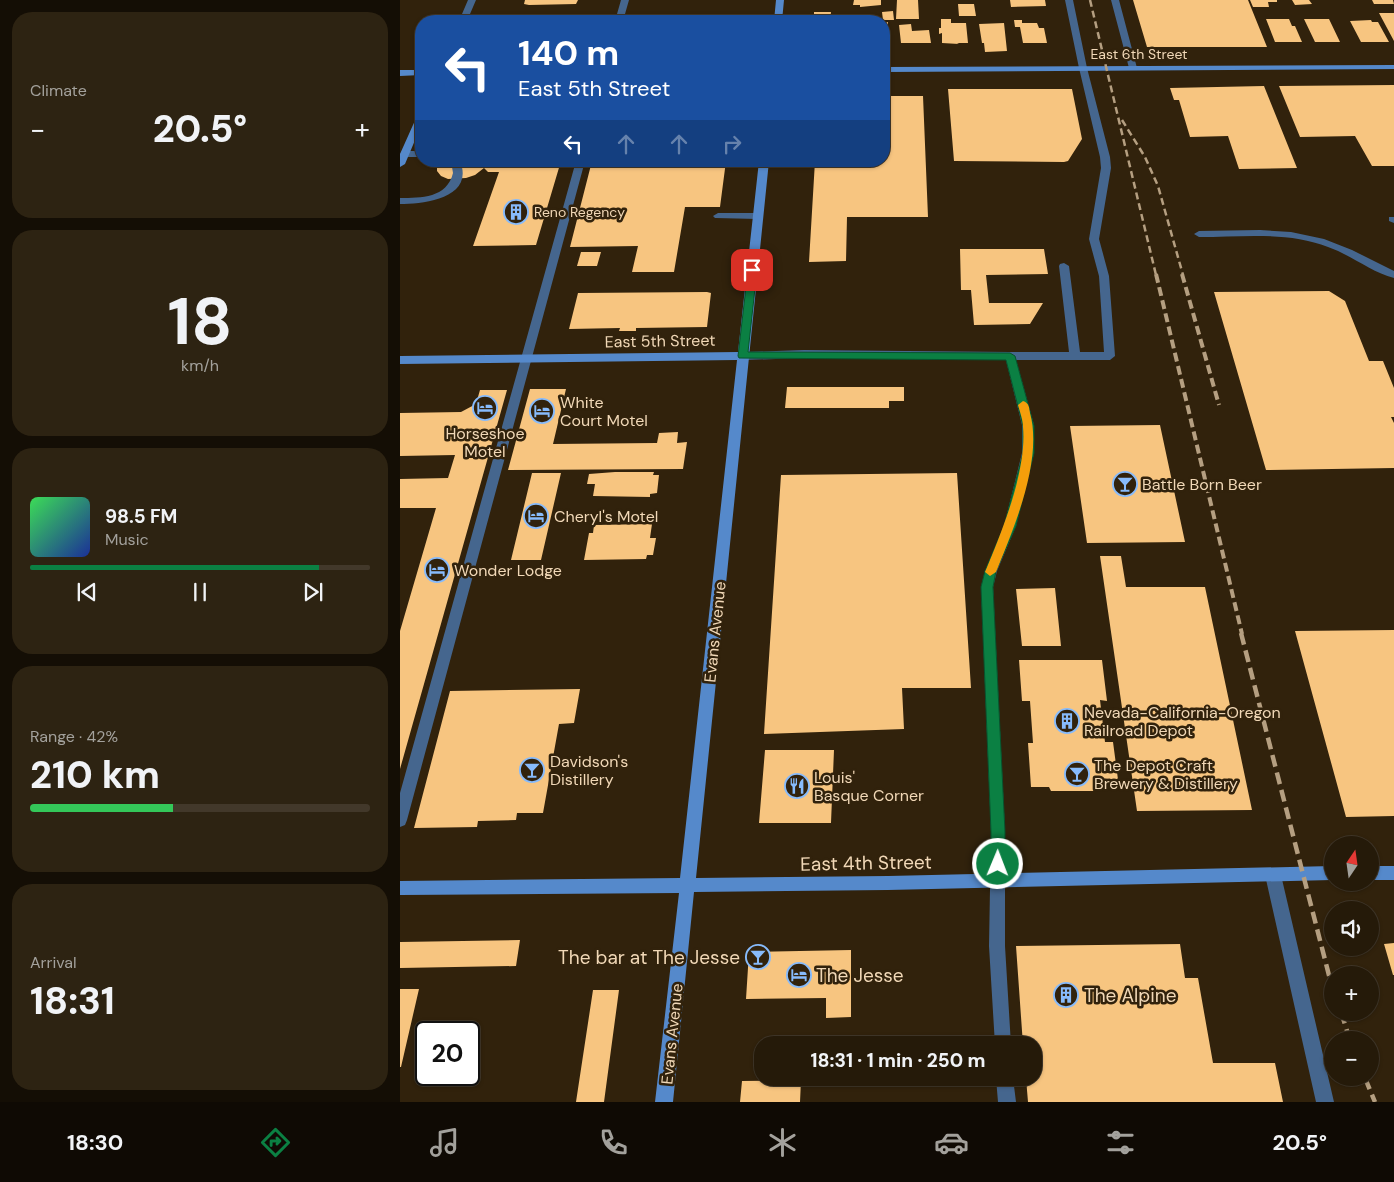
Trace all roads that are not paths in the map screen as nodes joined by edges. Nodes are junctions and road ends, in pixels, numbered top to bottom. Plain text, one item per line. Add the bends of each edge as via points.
1 (472, 0) edge
2 (626, 0) edge
3 (780, 0) edge
4 (1069, 0) edge
5 (1115, 0) edge
6 (466, 15) edge
7 (621, 15) edge
8 (779, 15) edge
9 (1394, 67) edge
10 (1083, 68) junction
11 (1133, 68) junction
12 (890, 70) edge
13 (400, 73) edge
14 (415, 73) edge
15 (415, 129) edge
16 (404, 154) junction
17 (415, 154) edge
18 (400, 164) edge
19 (458, 167) edge
20 (580, 167) edge
21 (763, 167) edge
22 (400, 201) edge
23 (718, 216) dead end
24 (758, 216) junction
25 (1199, 234) dead end
26 (1064, 266) dead end
27 (1394, 276) edge
28 (743, 356) junction
29 (1010, 356) junction
30 (1075, 356) junction
31 (528, 359) junction
32 (400, 360) edge
33 (400, 820) edge
34 (1379, 873) edge
35 (1394, 873) edge
36 (1324, 874) edge
37 (1272, 875) junction
38 (997, 880) junction
39 (688, 886) junction
40 (400, 888) edge
41 (1003, 1036) edge
42 (1006, 1086) edge
43 (664, 1102) edge
44 (1007, 1102) edge
45 (1325, 1102) edge

1 - 6 street
2 - 7 street
3 - 8 street
4 - 10 street
5 - 11 street
9 - 11 street, East 6th Street
10 - 11 street, East 6th Street
10 - 12 street, East 6th Street
10 - 30 street, East 5th Street via 1105,157 1094,239 1104,276 1110,356
13 - 14 street
15 - 16 street
16 - 17 street
16 - 18 street
19 - 22 street via 455,182 446,192 426,200
20 - 31 street via 555,279
21 - 24 street, Evans Avenue
23 - 24 street
24 - 28 street, Evans Avenue
25 - 27 street via 1301,237 1322,241
26 - 30 street
28 - 29 street, East 5th Street
28 - 31 street, East 5th Street
28 - 39 street, Evans Avenue
29 - 30 street, East 5th Street
29 - 38 street via 1028,426 1028,453 1010,526 987,587 998,832
31 - 32 street, East 5th Street
31 - 33 street
34 - 35 street
36 - 37 street, East 4th Street
37 - 38 street, East 4th Street
37 - 45 street
38 - 39 street, East 4th Street
38 - 41 street via 997,946
39 - 40 street, East 4th Street
39 - 43 street, Evans Avenue
42 - 44 street

